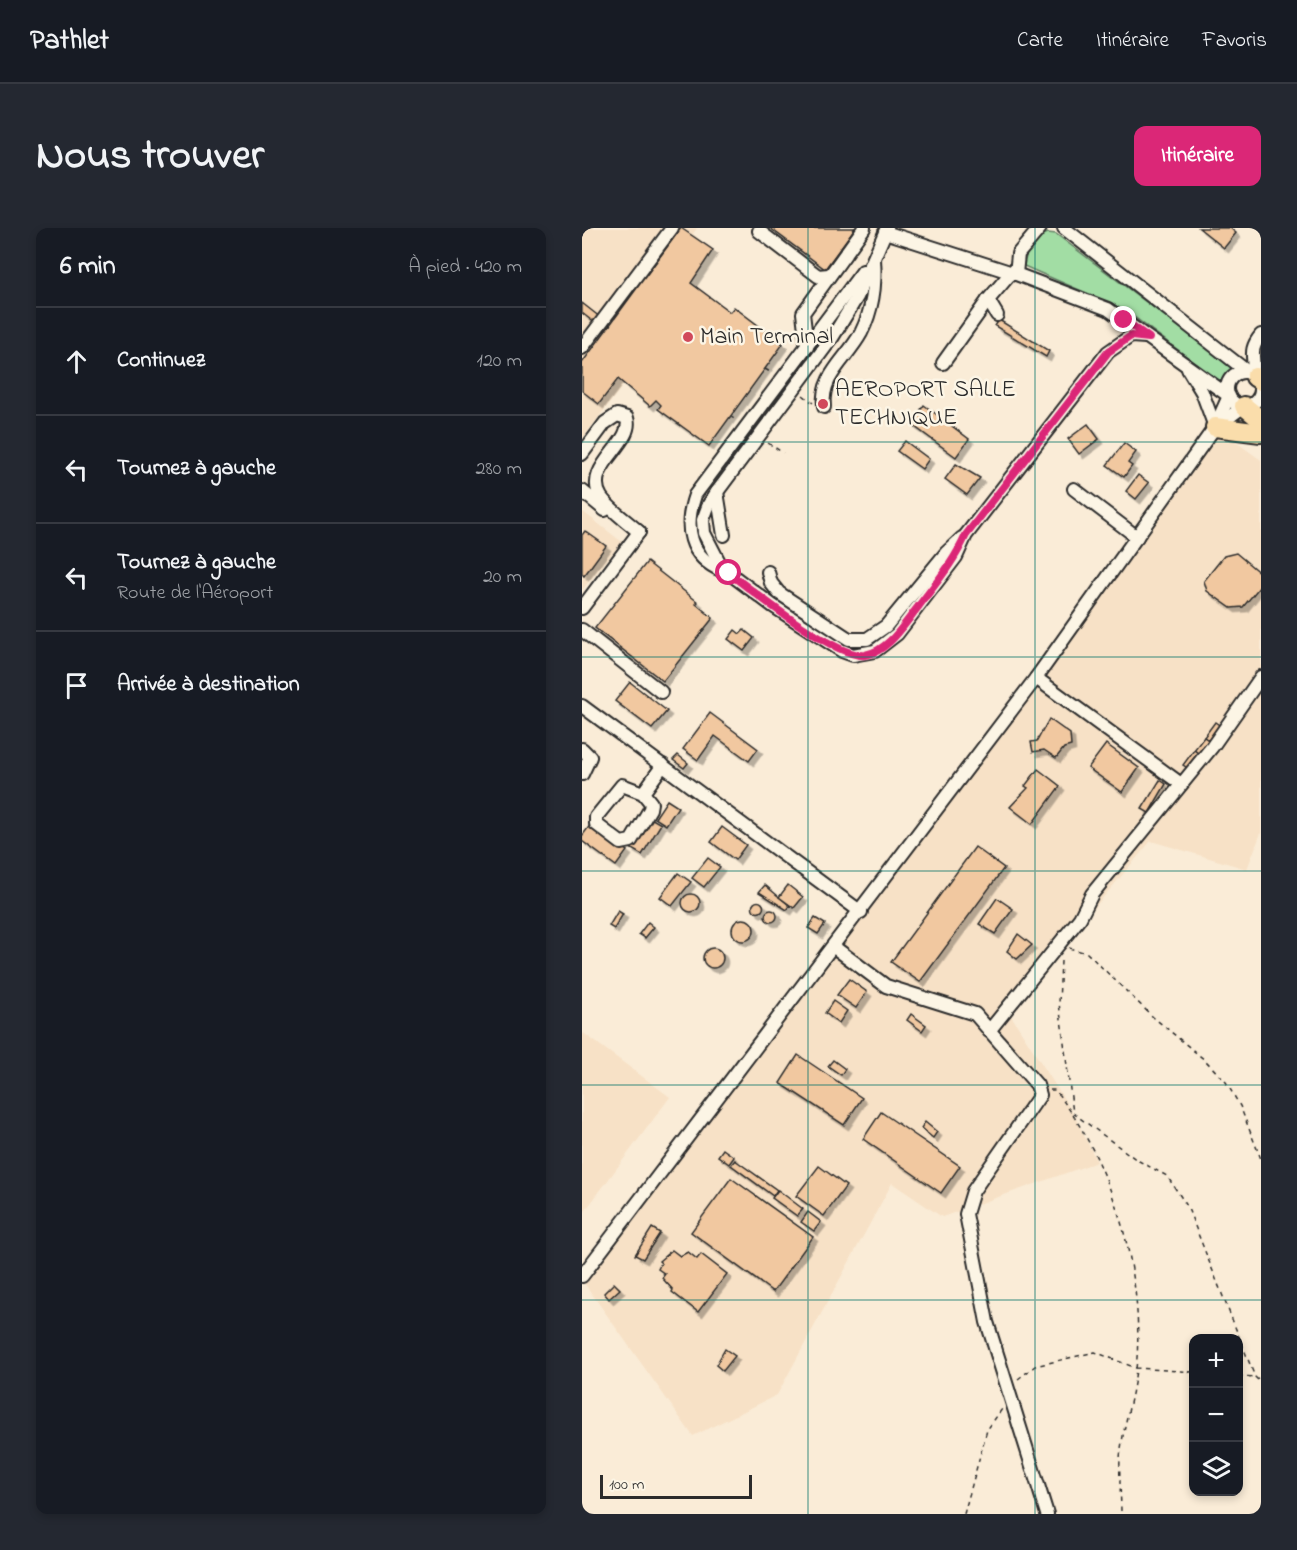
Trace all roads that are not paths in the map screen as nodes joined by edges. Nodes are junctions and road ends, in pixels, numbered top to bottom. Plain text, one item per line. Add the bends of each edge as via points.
1 (672, 228) edge
2 (864, 228) edge
3 (1040, 228) edge
4 (1064, 228) edge
5 (886, 230) edge
6 (759, 231) dead end
7 (874, 255) junction
8 (1014, 274) junction
9 (829, 275) junction
10 (988, 300) junction
11 (997, 315) dead end
12 (1261, 335) edge
13 (1149, 338) junction
14 (807, 347) junction
15 (582, 348) edge
16 (943, 363) dead end
17 (1186, 365) junction
18 (1254, 377) edge
19 (1236, 401) junction
20 (822, 408) dead end
21 (1261, 420) edge
22 (1215, 427) junction
23 (1261, 433) edge
24 (582, 454) edge
25 (1074, 489) dead end
26 (582, 492) edge
27 (717, 492) junction
28 (639, 532) junction
29 (724, 535) dead end
30 (966, 535) junction
31 (1137, 537) junction
32 (764, 571) dead end
33 (729, 573) junction
34 (582, 608) edge
35 (582, 630) edge
36 (1261, 677) edge
37 (1036, 678) junction
38 (661, 692) dead end
39 (584, 711) edge
40 (582, 749) edge
41 (663, 765) junction
42 (582, 774) edge
43 (1181, 784) junction
44 (643, 793) junction
45 (861, 912) junction
46 (834, 947) junction
47 (989, 1031) junction
48 (582, 1276) edge
49 (1047, 1514) edge

1 - 15 street
2 - 9 street
3 - 8 street via 1018,254
4 - 18 street
5 - 7 street
5 - 8 street
6 - 9 street via 818,276
7 - 14 street
7 - 20 street via 875,283 866,318 822,379 818,389
7 - 27 street via 857,297 832,338
8 - 10 street
8 - 13 street via 1108,309
9 - 14 street via 803,313
10 - 11 street
10 - 16 street
12 - 18 street via 1251,353
13 - 17 street
13 - 30 street via 1131,336 1108,352
14 - 33 street via 695,495 688,515 692,545 715,568
17 - 19 street
17 - 22 street via 1202,392
18 - 19 street via 1261,387 1258,398
18 - 19 street via 1238,374 1230,380
19 - 21 highway
19 - 22 street
19 - 22 street
22 - 23 highway
22 - 31 street
24 - 28 street via 605,423 617,415 627,418 627,430 598,473 597,489
25 - 31 street
26 - 28 street
27 - 29 street
27 - 33 street via 703,520 704,533
28 - 34 street
30 - 32 street via 877,634 867,639 849,639 779,593
30 - 33 street via 956,556 897,634 885,646 866,655 842,651
31 - 37 street
35 - 38 street
36 - 43 street
37 - 43 street
37 - 45 street
39 - 41 street
40 - 42 street via 590,757
41 - 44 street
41 - 45 street
43 - 47 street
44 - 44 street via 651,803 650,809 631,841 621,843 596,824 596,818 622,785
45 - 46 street
46 - 47 street via 886,986 975,1014
46 - 48 street
47 - 49 street via 1040,1095 973,1191 966,1214 987,1322

